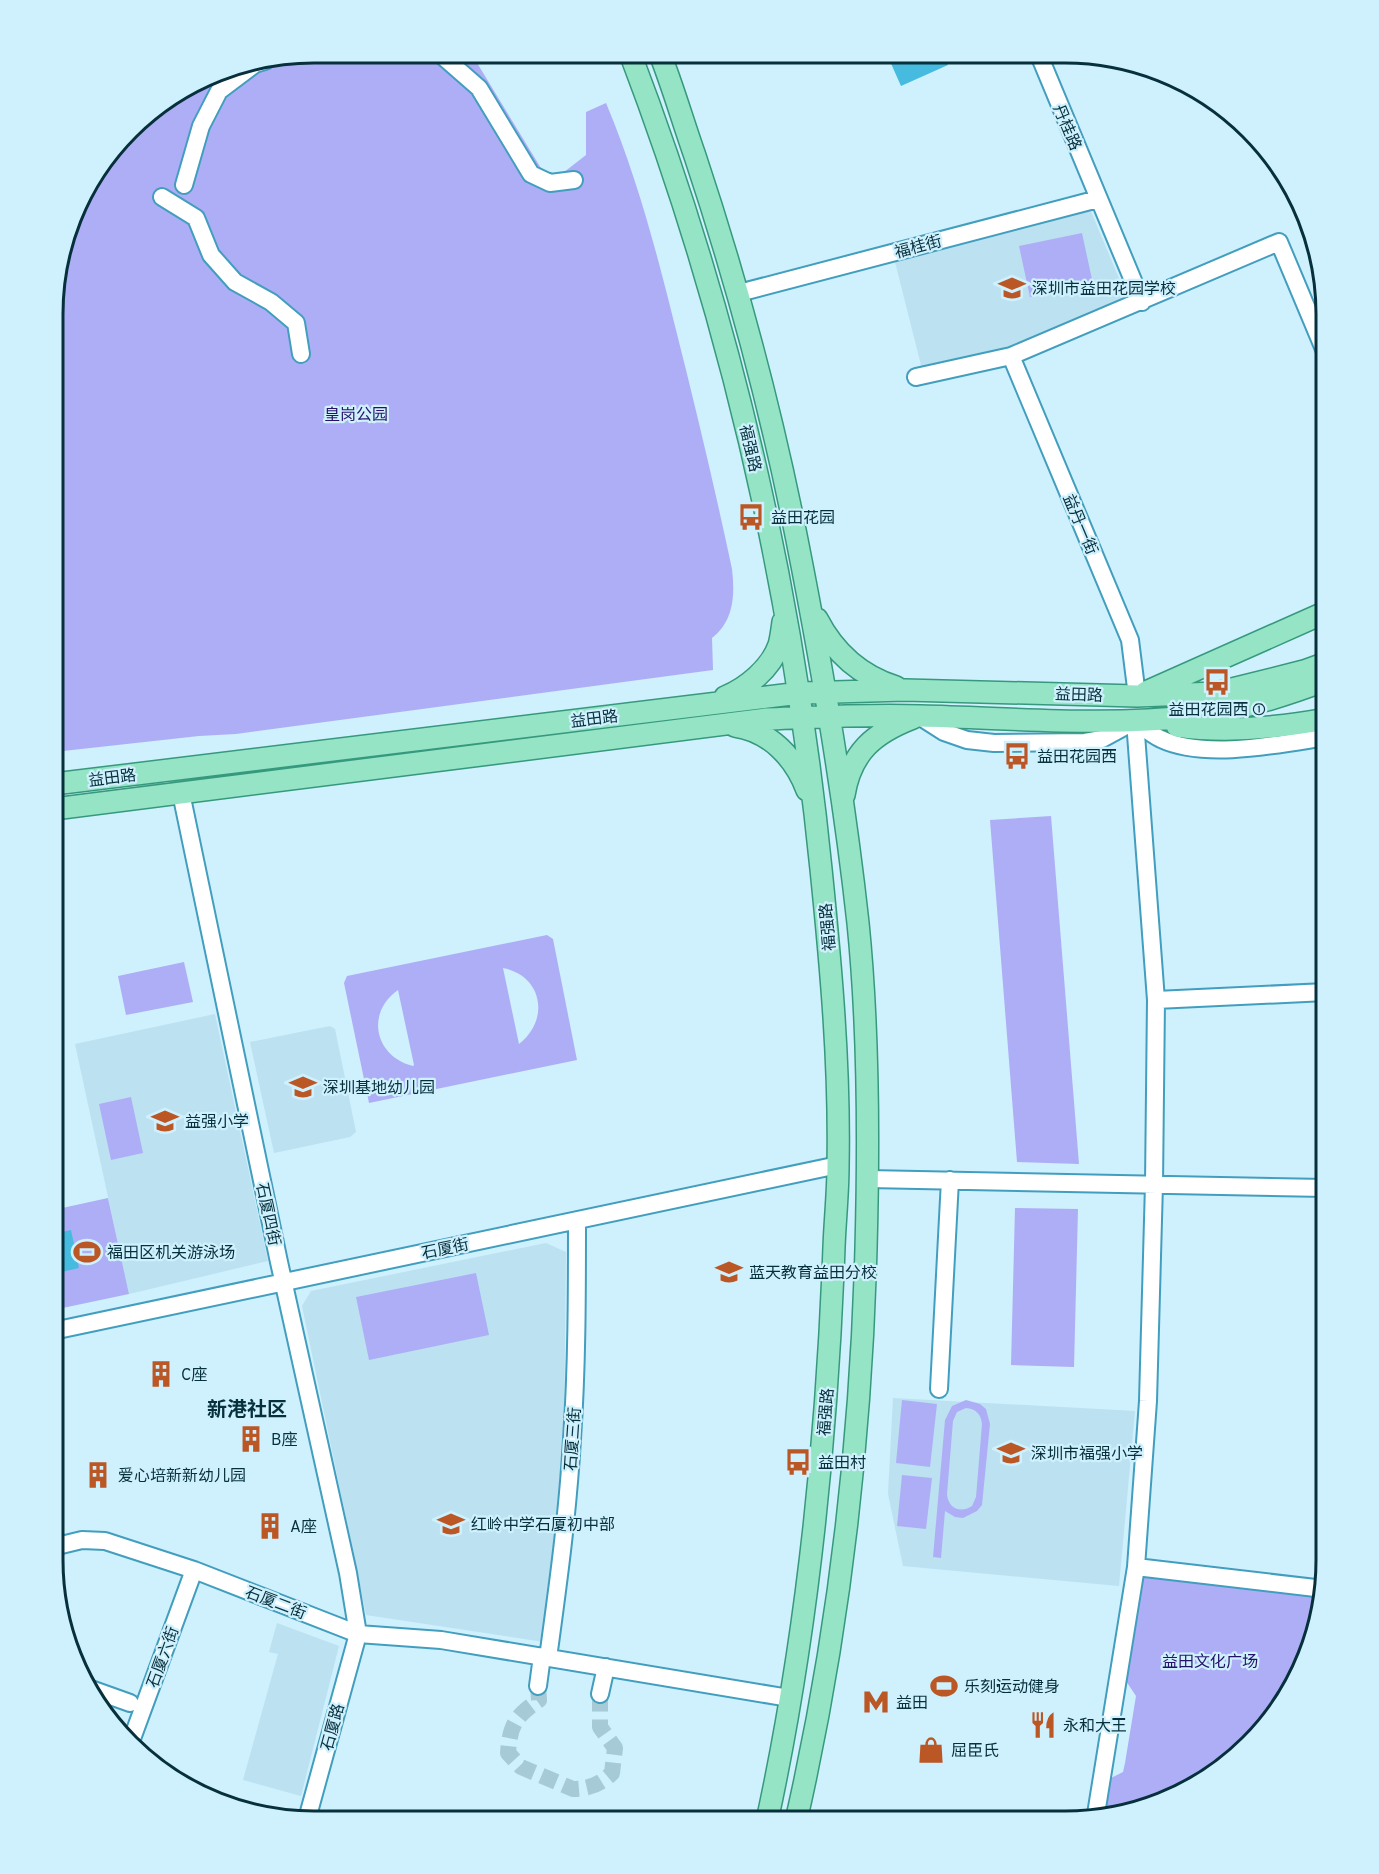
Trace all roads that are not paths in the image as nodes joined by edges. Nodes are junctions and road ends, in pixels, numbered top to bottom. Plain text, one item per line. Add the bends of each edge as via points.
1 (450, 63) edge
2 (634, 63) edge
3 (663, 63) edge
4 (1042, 63) edge
5 (242, 74) edge
6 (574, 180) dead end
7 (184, 185) dead end
8 (162, 197) dead end
9 (1098, 199) junction
10 (739, 293) junction
11 (1142, 302) junction
12 (1316, 330) edge
13 (301, 354) dead end
14 (1011, 356) junction
15 (916, 376) dead end
16 (785, 605) junction
17 (810, 606) junction
18 (1316, 616) edge
19 (1316, 667) edge
20 (1316, 684) edge
21 (905, 690) junction
22 (825, 691) junction
23 (800, 693) junction
24 (1137, 696) junction
25 (708, 704) junction
26 (919, 716) junction
27 (829, 717) junction
28 (803, 718) junction
29 (1135, 721) junction
30 (1316, 721) edge
31 (722, 725) junction
32 (1316, 738) edge
33 (63, 783) edge
34 (181, 793) junction
35 (63, 808) edge
36 (843, 813) junction
37 (816, 814) junction
38 (1316, 992) edge
39 (1156, 1000) junction
40 (838, 1165) junction
41 (868, 1179) junction
42 (950, 1180) junction
43 (1154, 1184) junction
44 (1316, 1188) edge
45 (577, 1220) junction
46 (283, 1282) junction
47 (63, 1329) edge
48 (939, 1389) dead end
49 (63, 1541) edge
50 (1136, 1567) junction
51 (194, 1570) junction
52 (1314, 1588) edge
53 (358, 1634) junction
54 (545, 1657) junction
55 (606, 1667) junction
56 (538, 1686) tunnel mouth
57 (101, 1693) edge
58 (600, 1694) tunnel mouth
59 (789, 1698) junction
60 (130, 1703) dead end
61 (133, 1735) edge
62 (1097, 1809) edge
63 (309, 1811) edge
64 (769, 1811) edge
65 (798, 1811) edge

1 - 6 street via 479,88 531,174 550,183
2 - 16 main road, 福强路 via 714,302
3 - 10 main road, 福强路
4 - 9 street, 丹桂路
5 - 7 street via 219,91 201,126
8 - 13 street via 196,218 210,255 235,282 272,302 296,322
9 - 10 street, 福桂街
9 - 11 street, 丹桂路
10 - 17 main road, 福强路 via 769,410
11 - 12 street via 1279,242
11 - 14 street
14 - 15 street
14 - 24 street, 益丹一街 via 1130,640
16 - 23 main road, 福强路
16 - 25 main road via 779,646 766,666 733,694
17 - 21 main road via 849,661 882,683
17 - 22 main road, 福强路
18 - 24 main road, 益田路
19 - 24 main road, 益田路 via 1216,693
20 - 29 main road, 益田路 via 1242,707
21 - 22 main road, 益田路
21 - 24 main road, 益田路
22 - 23 main road, 益田路
22 - 27 main road, 福强路
23 - 25 main road, 益田路
23 - 28 main road, 福强路
25 - 33 main road, 益田路
26 - 27 main road, 益田路
26 - 29 main road, 益田路
26 - 36 main road via 879,734 864,747 847,779
27 - 28 main road, 益田路
27 - 36 main road, 福强路
28 - 31 main road, 益田路
28 - 37 main road, 福强路
29 - 30 main road, 益田路 via 1241,730
29 - 32 street via 1161,739 1188,747 1261,746
29 - 39 street
31 - 34 main road, 益田路
31 - 37 main road via 746,728 779,746 793,762
34 - 35 main road, 益田路
34 - 46 street, 石厦四街
36 - 41 main road, 福强路 via 863,995
37 - 40 main road, 福强路 via 830,965
38 - 39 street
39 - 43 street
40 - 45 street, 石厦街
40 - 59 main road, 福强路 via 824,1425 811,1564
41 - 42 street
41 - 65 main road, 福强路 via 860,1380 843,1553
42 - 43 street
42 - 48 street
43 - 44 street
43 - 50 street via 1148,1401
45 - 46 street, 石厦街
45 - 54 street, 石厦三街 via 572,1439 563,1549
46 - 47 street, 石厦街
46 - 53 street, 石厦四街
49 - 51 street, 石厦二街 via 105,1541
50 - 52 street
50 - 62 street
51 - 53 street, 石厦二街
51 - 61 street, 石厦六街
53 - 54 street, 石厦二街 via 441,1640
53 - 63 street, 石厦路
54 - 55 street, 石厦二街
54 - 56 street, 石厦三街
55 - 58 street
55 - 59 street, 石厦二街
57 - 60 street
59 - 64 main road, 福强路

